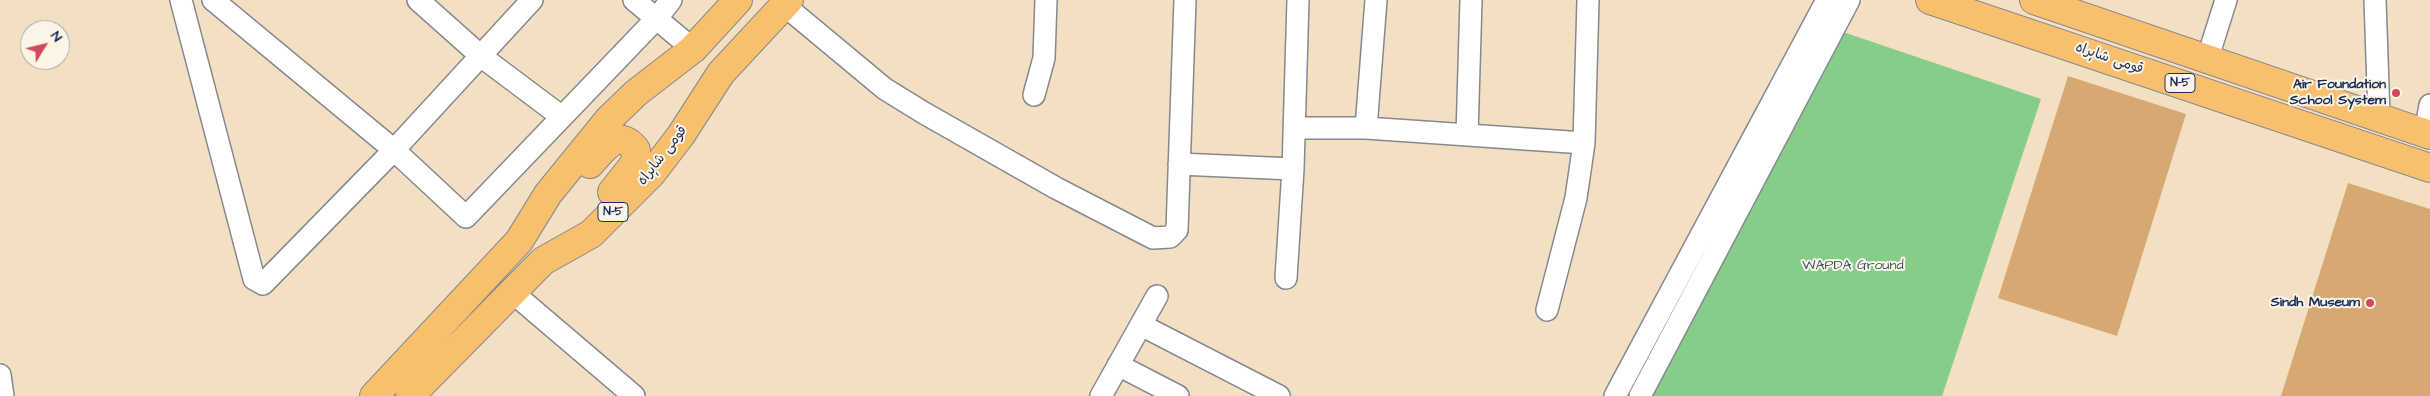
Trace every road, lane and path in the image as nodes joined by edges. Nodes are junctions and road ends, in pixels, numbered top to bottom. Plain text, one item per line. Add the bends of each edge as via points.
1 (181, 0) edge
2 (213, 0) edge
3 (418, 0) edge
4 (532, 0) edge
5 (634, 0) edge
6 (671, 0) edge
7 (738, 0) edge
8 (1046, 0) edge
9 (1185, 0) edge
10 (1298, 0) edge
11 (1376, 0) edge
12 (1471, 0) edge
13 (1588, 0) edge
14 (1827, 0) edge
15 (1849, 0) edge
16 (1930, 0) edge
17 (2034, 0) edge
18 (2226, 0) edge
19 (2375, 0) edge
20 (786, 3) edge
21 (657, 18) junction
22 (692, 49) junction
23 (482, 57) junction
24 (2207, 60) junction
25 (1034, 95) dead end
26 (2430, 105) edge
27 (2379, 116) junction
28 (562, 117) junction
29 (1295, 128) junction
30 (1366, 128) junction
31 (2427, 134) edge
32 (1467, 135) junction
33 (1584, 143) junction
34 (394, 150) junction
35 (1179, 164) junction
36 (2430, 168) edge
37 (1293, 170) junction
38 (520, 241) junction
39 (543, 261) junction
40 (1286, 278) dead end
41 (512, 292) junction
42 (1157, 296) dead end
43 (1547, 310) dead end
44 (1141, 324) junction
45 (1118, 364) junction
46 (0, 375) edge
47 (3, 396) edge
48 (374, 396) edge
49 (410, 396) edge
50 (634, 396) edge
51 (1101, 396) edge
52 (1178, 396) edge
53 (1278, 396) edge
54 (1615, 396) edge
55 (1640, 396) edge

1 - 34 street via 254,279 263,284
2 - 34 street
3 - 23 street
4 - 23 street
5 - 21 street
6 - 21 street
7 - 22 highway
8 - 25 street via 1044,58
9 - 35 street
10 - 29 street
11 - 30 street
12 - 32 street
13 - 33 street
14 - 54 street
15 - 55 street
16 - 36 highway, قومی شاہراہ / N-5
17 - 24 highway, N-5
18 - 24 street
19 - 27 street
20 - 35 street via 901,99 1056,188 1153,238 1170,237 1177,230
20 - 39 highway, قومی شاہراہ / N-5 via 721,73 652,173 591,234
21 - 22 street
21 - 28 street
22 - 38 highway via 608,119 548,194
23 - 28 street
23 - 34 street
24 - 27 highway, N-5
26 - 31 street
27 - 31 highway, N-5
28 - 34 street via 466,217
29 - 30 street
29 - 37 street
30 - 32 street
32 - 33 street
33 - 43 street via 1576,198
35 - 37 street
37 - 40 street
38 - 39 highway via 601,151 615,140 623,138 630,142 636,150 635,163 628,174
38 - 48 highway
39 - 41 highway, قومی شاہراہ / N-5
41 - 49 highway, قومی شاہراہ / N-5
41 - 50 street
42 - 44 street
44 - 45 street
44 - 53 street
45 - 51 street
45 - 52 street
46 - 47 street

